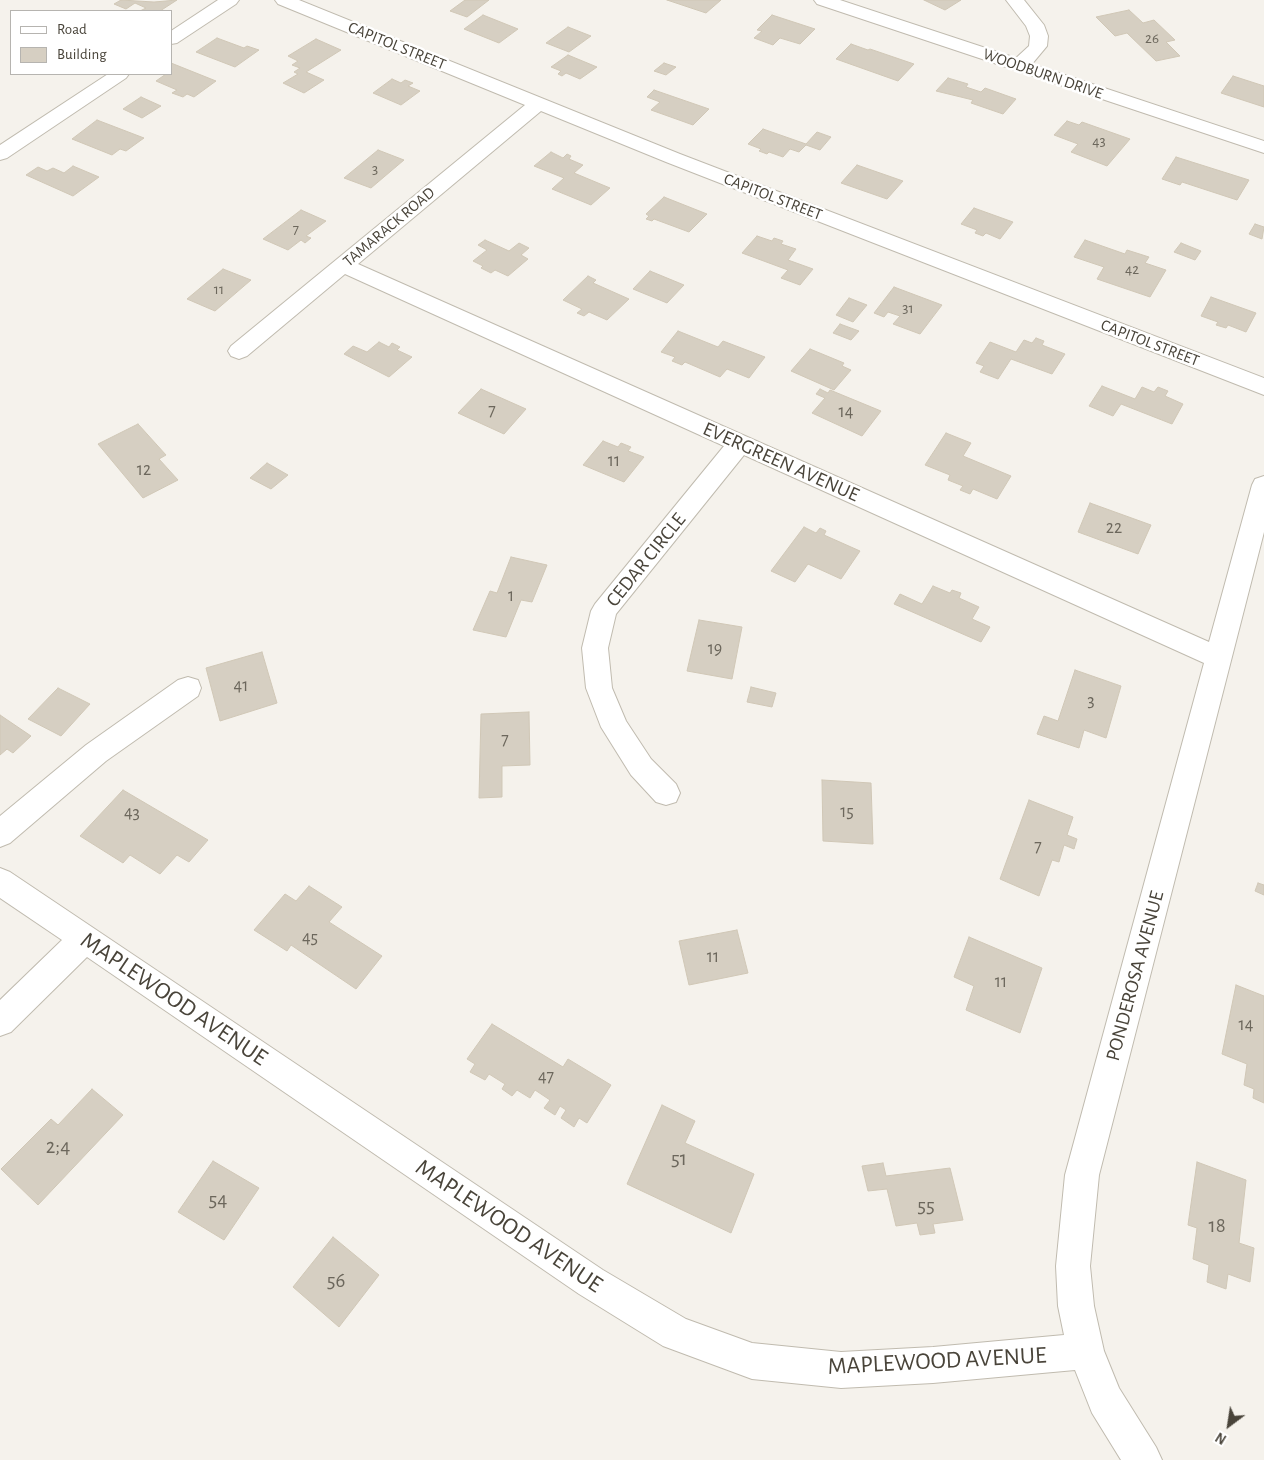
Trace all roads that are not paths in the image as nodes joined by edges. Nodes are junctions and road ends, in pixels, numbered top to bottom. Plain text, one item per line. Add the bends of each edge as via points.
1 (230, 0) edge
2 (284, 0) edge
3 (823, 0) edge
4 (1016, 0) edge
5 (172, 38) edge
6 (1019, 65) junction
7 (118, 75) edge
8 (539, 103) junction
9 (1264, 147) edge
10 (0, 154) edge
11 (343, 265) junction
12 (238, 351) dead end
13 (1264, 387) edge
14 (740, 444) junction
15 (1264, 485) edge
16 (1219, 658) junction
17 (188, 688) dead end
18 (666, 793) dead end
19 (0, 834) edge
20 (0, 881) edge
21 (85, 939) junction
22 (0, 1021) edge
23 (1086, 1351) junction
24 (1143, 1460) edge

1 - 5 street
2 - 8 street, CAPITOL STREET
3 - 6 street, WOODBURN DRIVE
4 - 6 street via 1035,25 1039,36 1038,46
6 - 9 street, WOODBURN DRIVE
7 - 10 street
8 - 11 street, TAMARACK ROAD
8 - 13 street, CAPITOL STREET
11 - 12 street, TAMARACK ROAD
11 - 14 street, EVERGREEN AVENUE
14 - 16 street, EVERGREEN AVENUE
14 - 18 street, CEDAR CIRCLE via 604,611 595,648 599,688 615,727 641,767
15 - 16 street, PONDEROSA AVENUE
16 - 23 street, PONDEROSA AVENUE via 1082,1175 1073,1266 1076,1306
17 - 19 street via 96,753
20 - 21 street, MAPLEWOOD AVENUE
21 - 22 street
21 - 23 street, MAPLEWOOD AVENUE via 591,1282 676,1333 752,1361 841,1370
23 - 24 street, PONDEROSA AVENUE via 1105,1400

